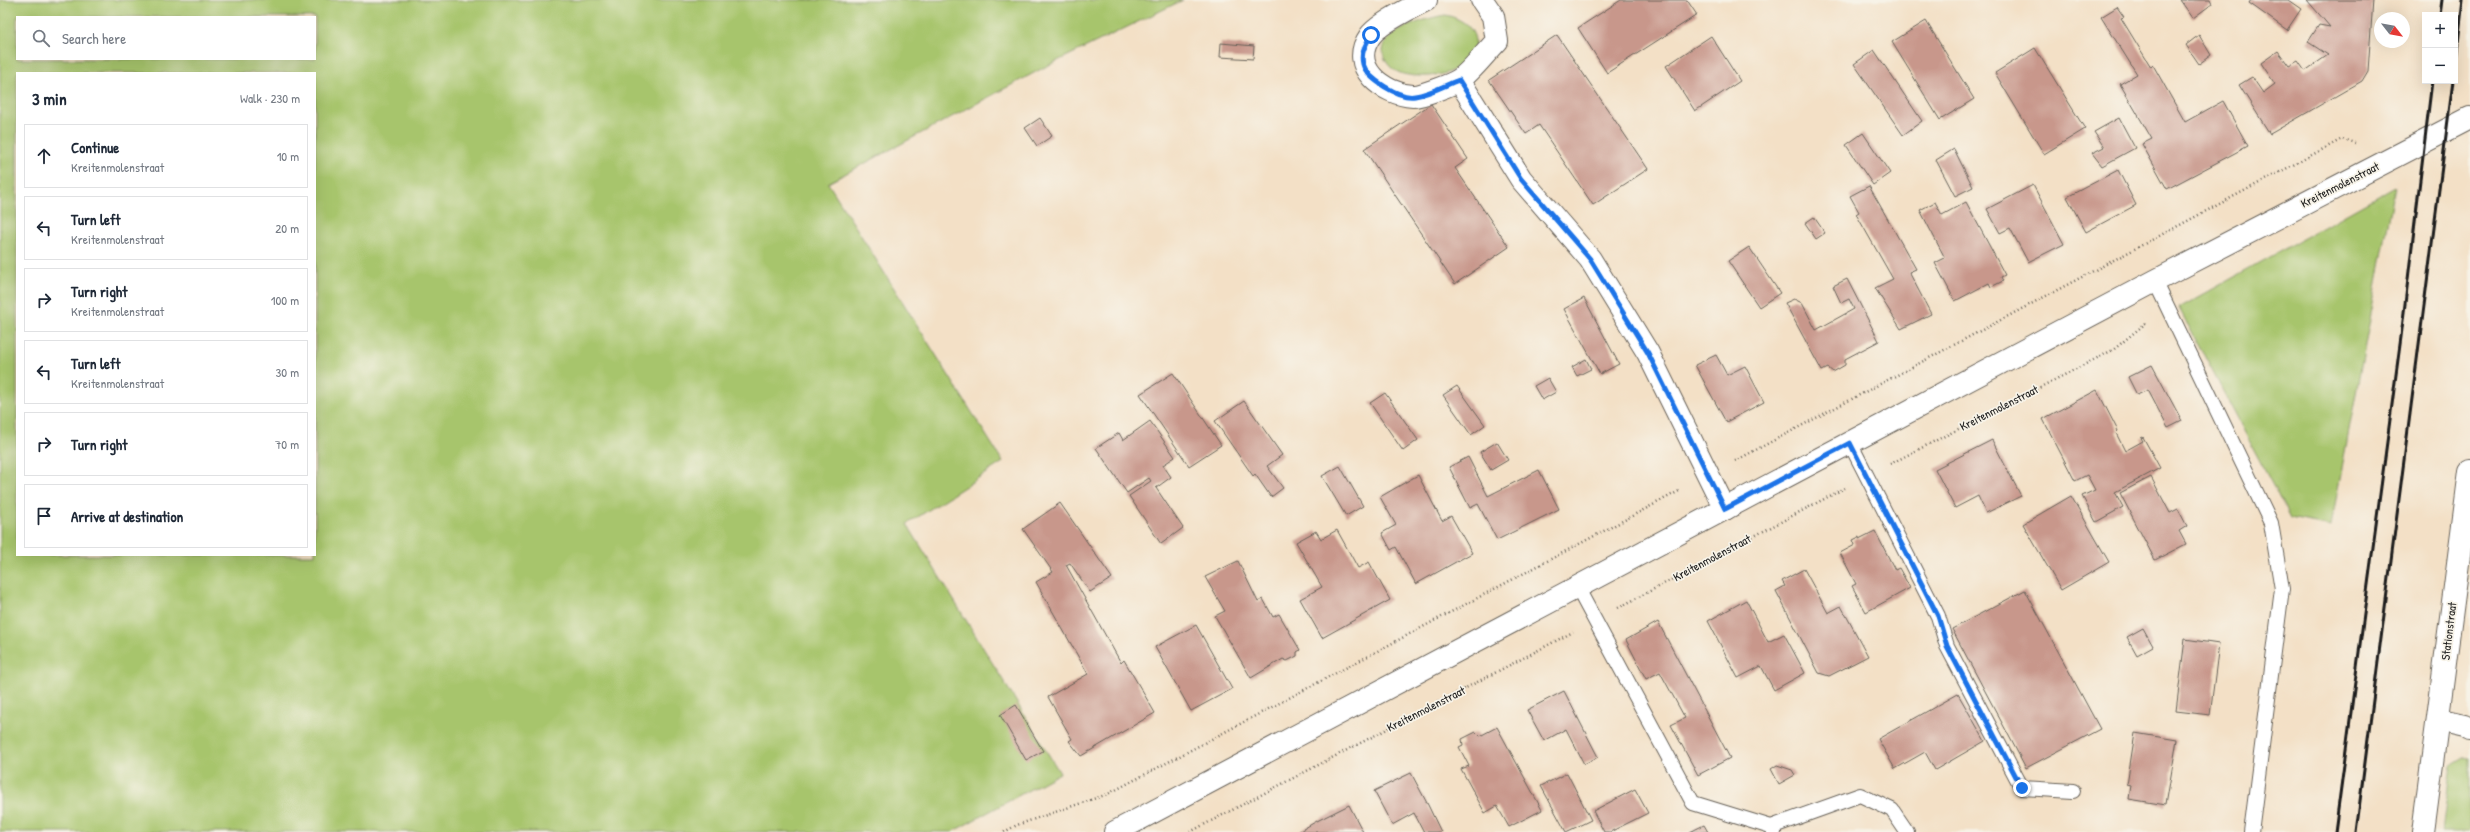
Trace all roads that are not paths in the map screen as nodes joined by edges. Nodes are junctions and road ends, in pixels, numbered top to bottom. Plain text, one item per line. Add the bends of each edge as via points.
1 (1426, 0) edge
2 (1482, 0) edge
3 (1459, 80) junction
4 (2470, 118) edge
5 (2155, 281) junction
6 (1850, 443) junction
7 (2470, 471) edge
8 (1725, 509) junction
9 (1577, 587) junction
10 (2438, 720) junction
11 (2470, 729) edge
12 (2073, 791) dead end
13 (1772, 829) edge
14 (1114, 832) edge
15 (1907, 832) edge
16 (2252, 832) edge
17 (2423, 832) edge

1 - 3 street via 1371,35 1363,49 1363,64 1372,78 1393,91 1414,97
2 - 3 street via 1493,16 1497,40
3 - 8 street via 1521,179 1590,259 1648,353
4 - 5 street, Kreitenmolenstraat
5 - 6 street, Kreitenmolenstraat
5 - 16 lane via 2271,524 2282,589
6 - 8 street, Kreitenmolenstraat
6 - 12 lane via 1938,616 1947,646 2022,788
7 - 10 street, Stationstraat
8 - 9 street, Kreitenmolenstraat
9 - 13 lane via 1693,803
9 - 14 street, Kreitenmolenstraat
10 - 11 street via 2464,725
10 - 17 street, Stationstraat
13 - 15 lane via 1860,795 1892,810

